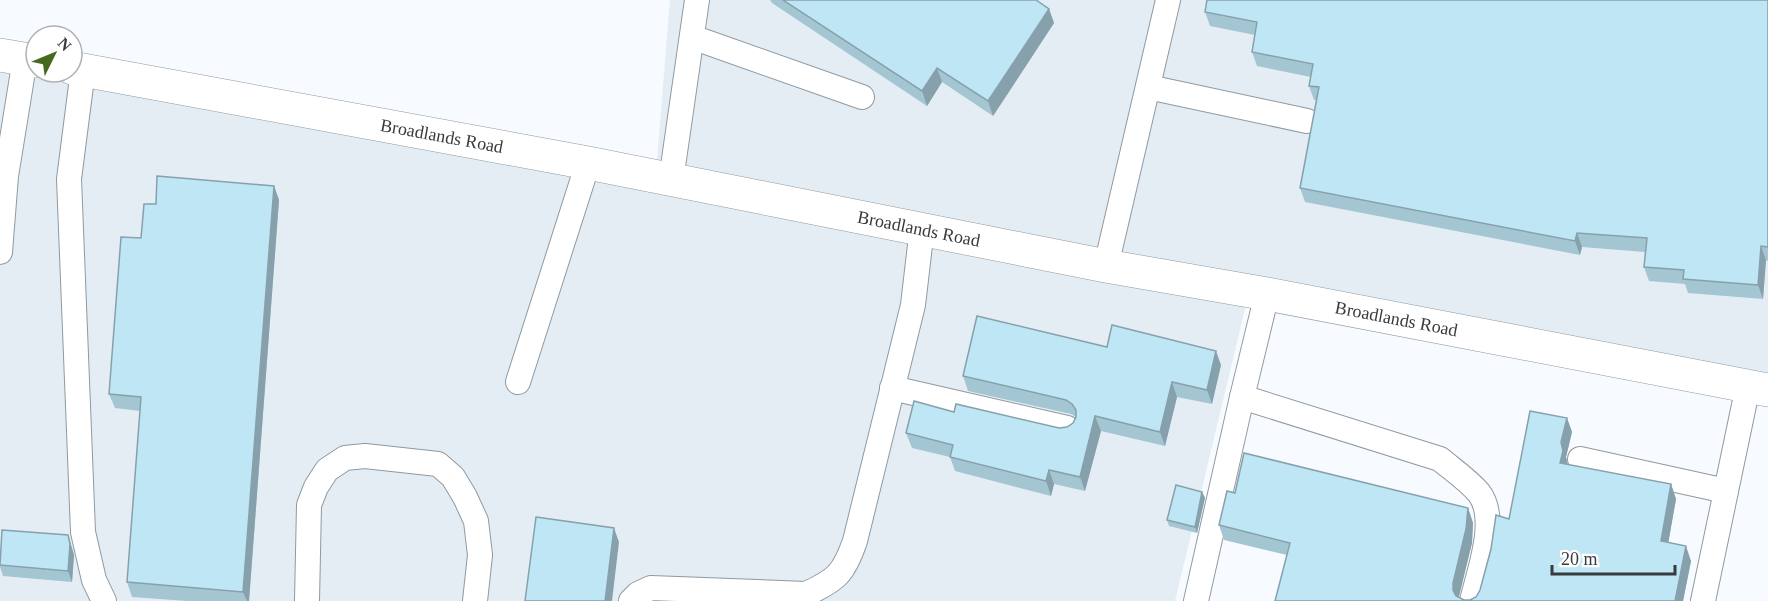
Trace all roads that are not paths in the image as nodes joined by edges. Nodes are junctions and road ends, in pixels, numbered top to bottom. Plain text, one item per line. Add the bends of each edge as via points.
1 (697, 0) edge
2 (1168, 0) edge
3 (692, 37) junction
4 (20, 58) edge
5 (84, 70) edge
6 (76, 84) edge
7 (1148, 87) junction
8 (862, 97) dead end
9 (1307, 121) dead end
10 (588, 164) junction
11 (671, 180) junction
12 (922, 228) junction
13 (0, 252) edge
14 (1106, 266) junction
15 (1267, 294) junction
16 (518, 382) dead end
17 (892, 388) junction
18 (1758, 388) edge
19 (1242, 397) junction
20 (1067, 428) edge
21 (1580, 459) dead end
22 (1726, 491) junction
23 (104, 601) edge
24 (307, 601) edge
25 (475, 601) edge
26 (631, 601) edge
27 (1196, 601) edge
28 (1472, 601) edge
29 (1703, 601) edge

1 - 3 lane
2 - 7 lane
3 - 8 lane
3 - 11 lane
4 - 13 lane
5 - 10 main road, Broadlands Road
6 - 23 lane via 69,179 83,532 94,580
7 - 9 lane
7 - 14 lane
10 - 11 main road, Broadlands Road
10 - 16 lane
11 - 12 main road, Broadlands Road
12 - 14 main road, Broadlands Road
12 - 17 lane via 913,305
14 - 15 main road, Broadlands Road
15 - 18 main road, Broadlands Road
15 - 19 lane
17 - 20 lane
17 - 26 lane via 855,541 847,564 836,577 806,594 651,588
18 - 22 lane
19 - 27 lane
19 - 28 lane via 1440,459 1457,473 1479,493 1487,508 1488,531
21 - 22 lane
22 - 29 lane
24 - 25 lane via 309,504 327,470 345,458 365,456 438,464 453,477 476,521 480,555

